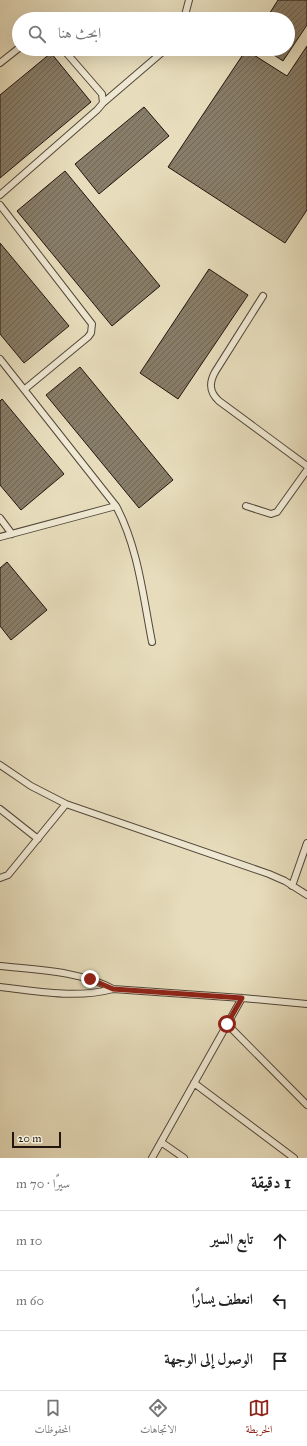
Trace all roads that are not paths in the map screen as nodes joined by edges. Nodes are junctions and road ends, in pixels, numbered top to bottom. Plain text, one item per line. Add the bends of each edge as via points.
1 (190, 0) edge
2 (186, 12) edge
3 (12, 54) edge
4 (69, 56) edge
5 (158, 56) edge
6 (0, 63) edge
7 (103, 103) junction
8 (0, 194) edge
9 (0, 205) edge
10 (263, 296) dead end
11 (0, 359) edge
12 (25, 389) junction
13 (307, 466) edge
14 (307, 470) edge
15 (116, 506) junction
16 (246, 506) dead end
17 (0, 518) edge
18 (12, 534) junction
19 (0, 537) edge
20 (152, 642) dead end
21 (0, 765) edge
22 (66, 804) junction
23 (0, 809) edge
24 (38, 839) junction
25 (307, 842) edge
26 (0, 878) edge
27 (292, 886) junction
28 (307, 895) edge
29 (0, 966) edge
30 (0, 987) edge
31 (113, 989) junction
32 (242, 998) junction
33 (307, 1004) edge
34 (227, 1024) junction
35 (194, 1083) junction
36 (307, 1105) edge
37 (161, 1142) junction
38 (152, 1158) edge
39 (184, 1158) edge
40 (294, 1158) edge

1 - 2 lane
3 - 6 lane
4 - 7 lane via 102,94
5 - 7 lane
7 - 8 lane
9 - 12 lane via 92,324 92,333 88,337
10 - 13 lane via 216,372 210,387 219,401
11 - 12 lane
12 - 15 lane
14 - 16 lane via 277,512 271,514
15 - 18 lane
15 - 20 lane via 130,538
17 - 18 lane
18 - 19 lane
21 - 22 lane via 31,786
22 - 24 lane
22 - 27 lane via 269,874
23 - 24 lane
24 - 26 lane via 8,875
25 - 27 lane
27 - 28 lane
29 - 31 lane via 90,979
30 - 31 lane via 75,995
31 - 32 lane
32 - 33 lane
32 - 34 lane
34 - 35 lane
34 - 36 lane
35 - 37 lane
35 - 40 lane
37 - 38 lane
37 - 39 lane

